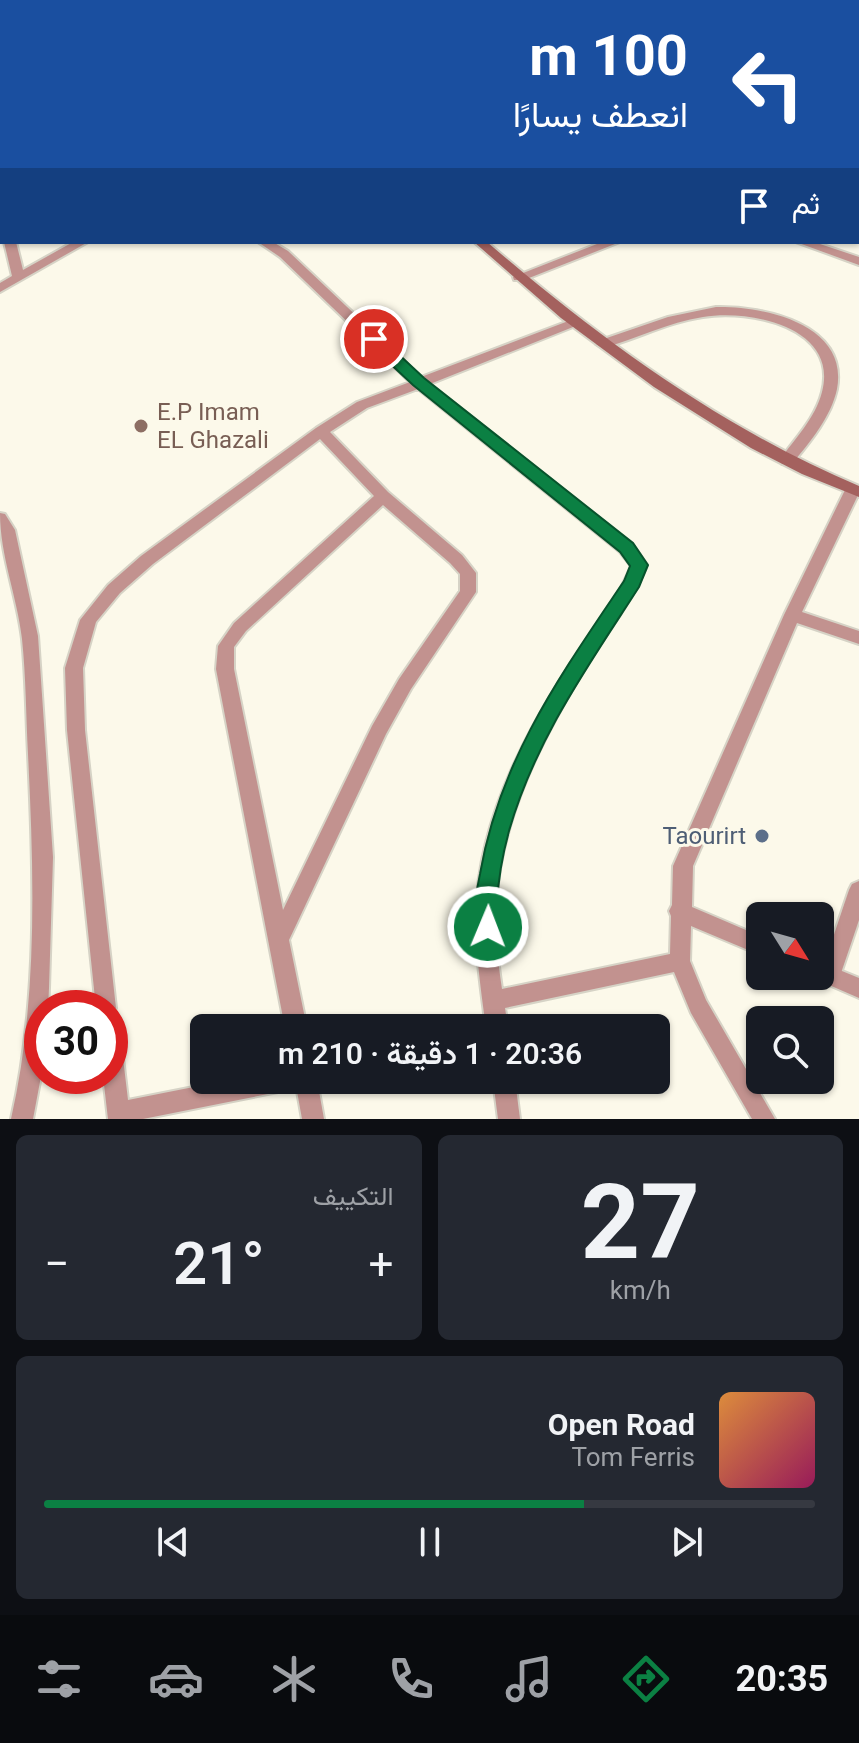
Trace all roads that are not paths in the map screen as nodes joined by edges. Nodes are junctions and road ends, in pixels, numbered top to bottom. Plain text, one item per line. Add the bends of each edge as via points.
1 (11, 244) edge
2 (78, 244) edge
3 (267, 244) edge
4 (482, 244) edge
5 (609, 244) edge
6 (808, 244) edge
7 (859, 261) edge
8 (19, 277) junction
9 (519, 277) junction
10 (0, 288) edge
11 (576, 323) junction
12 (603, 344) junction
13 (418, 382) junction
14 (321, 431) junction
15 (787, 460) junction
16 (856, 491) edge
17 (383, 496) junction
18 (0, 518) edge
19 (792, 615) junction
20 (859, 638) edge
21 (859, 890) edge
22 (679, 911) junction
23 (279, 939) junction
24 (746, 940) edge
25 (834, 952) edge
26 (680, 961) junction
27 (834, 978) edge
28 (859, 988) edge
29 (104, 990) edge
30 (494, 1001) junction
31 (293, 1014) edge
32 (495, 1014) edge
33 (116, 1094) edge
34 (219, 1094) edge
35 (309, 1094) edge
36 (507, 1099) edge
37 (118, 1116) edge
38 (22, 1119) edge
39 (313, 1119) edge
40 (519, 1119) edge
41 (764, 1119) edge

1 - 8 street
2 - 8 street
3 - 13 street
4 - 9 main road
5 - 9 street
6 - 7 street
8 - 10 street
9 - 11 main road
11 - 12 main road
11 - 13 street
12 - 15 main road
12 - 15 street via 717,311 783,320 814,335 833,351 839,369 835,390 823,418
13 - 14 street via 362,405
13 - 30 street via 626,548 639,565 548,710 498,833 486,903
14 - 17 street
14 - 29 street via 147,560 88,620 74,668 76,730
15 - 16 main road
16 - 19 street
17 - 23 street via 240,627 226,646 225,669
17 - 23 street via 456,559 468,573 468,592 378,731
18 - 38 street via 30,636 43,857 39,988
19 - 20 street
19 - 22 street via 683,866
21 - 25 street
22 - 24 street
22 - 26 street
23 - 31 street
26 - 30 street
26 - 41 street via 698,1006
27 - 28 street
30 - 32 street
33 - 37 street
34 - 37 street
35 - 39 street
36 - 40 street

